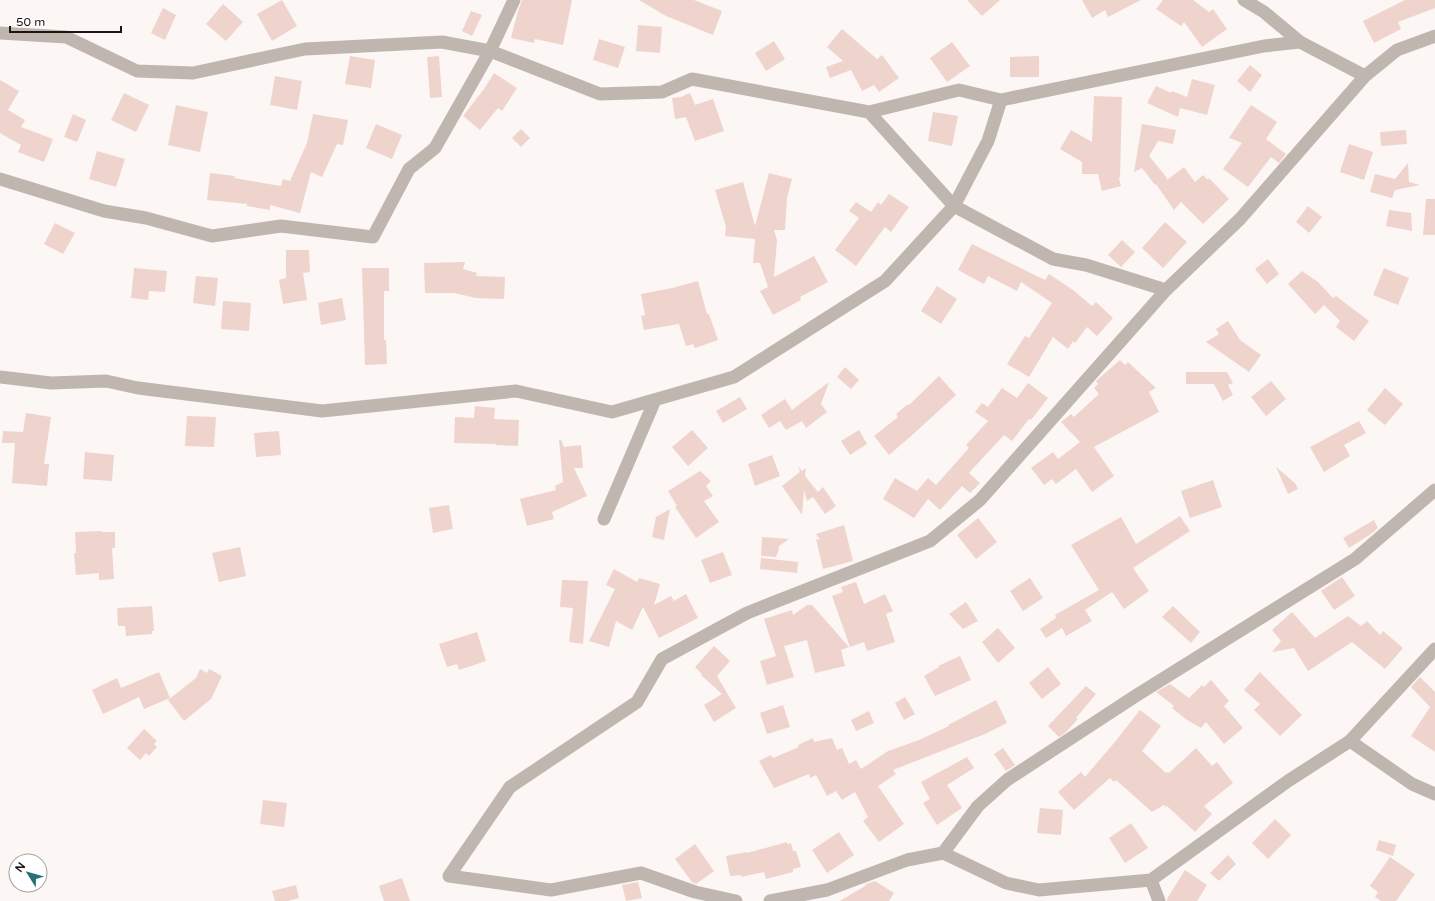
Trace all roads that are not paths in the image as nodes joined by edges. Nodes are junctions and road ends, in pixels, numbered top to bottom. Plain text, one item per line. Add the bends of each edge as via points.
1 (514, 0) edge
2 (1244, 0) edge
3 (0, 33) edge
4 (1435, 36) edge
5 (1300, 42) junction
6 (490, 51) junction
7 (1365, 76) junction
8 (1001, 100) junction
9 (869, 112) junction
10 (0, 179) edge
11 (954, 206) junction
12 (1166, 290) junction
13 (0, 377) edge
14 (654, 400) junction
15 (1435, 490) edge
16 (604, 519) dead end
17 (1435, 649) edge
18 (1350, 741) junction
19 (1435, 794) edge
20 (943, 853) junction
21 (1151, 880) junction
22 (736, 901) edge
23 (770, 901) edge
24 (1159, 901) edge

1 - 6 street
2 - 5 street via 1264,12
3 - 6 street via 66,37 137,71 193,73 305,49 442,42
4 - 7 street via 1397,50
5 - 7 street
5 - 8 street via 1264,46
6 - 9 street via 600,94 662,92 692,79
6 - 10 street via 435,148 409,169 373,237 281,226 212,236 146,218 104,211
7 - 12 street via 1240,220
8 - 9 street via 959,90
8 - 11 street via 988,141
9 - 11 street
11 - 12 street via 1053,259 1086,265
11 - 14 street via 885,281 734,376
12 - 22 street via 980,500 930,541 747,613 662,659 636,702 510,787 449,876 551,890 641,873 695,892
13 - 14 street via 51,383 106,381 138,388 322,411 516,391 612,412
14 - 16 street
15 - 20 street via 1354,559 1137,694 1007,780 978,806
17 - 18 street
18 - 19 street via 1412,784
18 - 21 street via 1288,781
20 - 21 street via 1006,883 1039,890
20 - 23 street via 907,860 827,890
21 - 24 street

